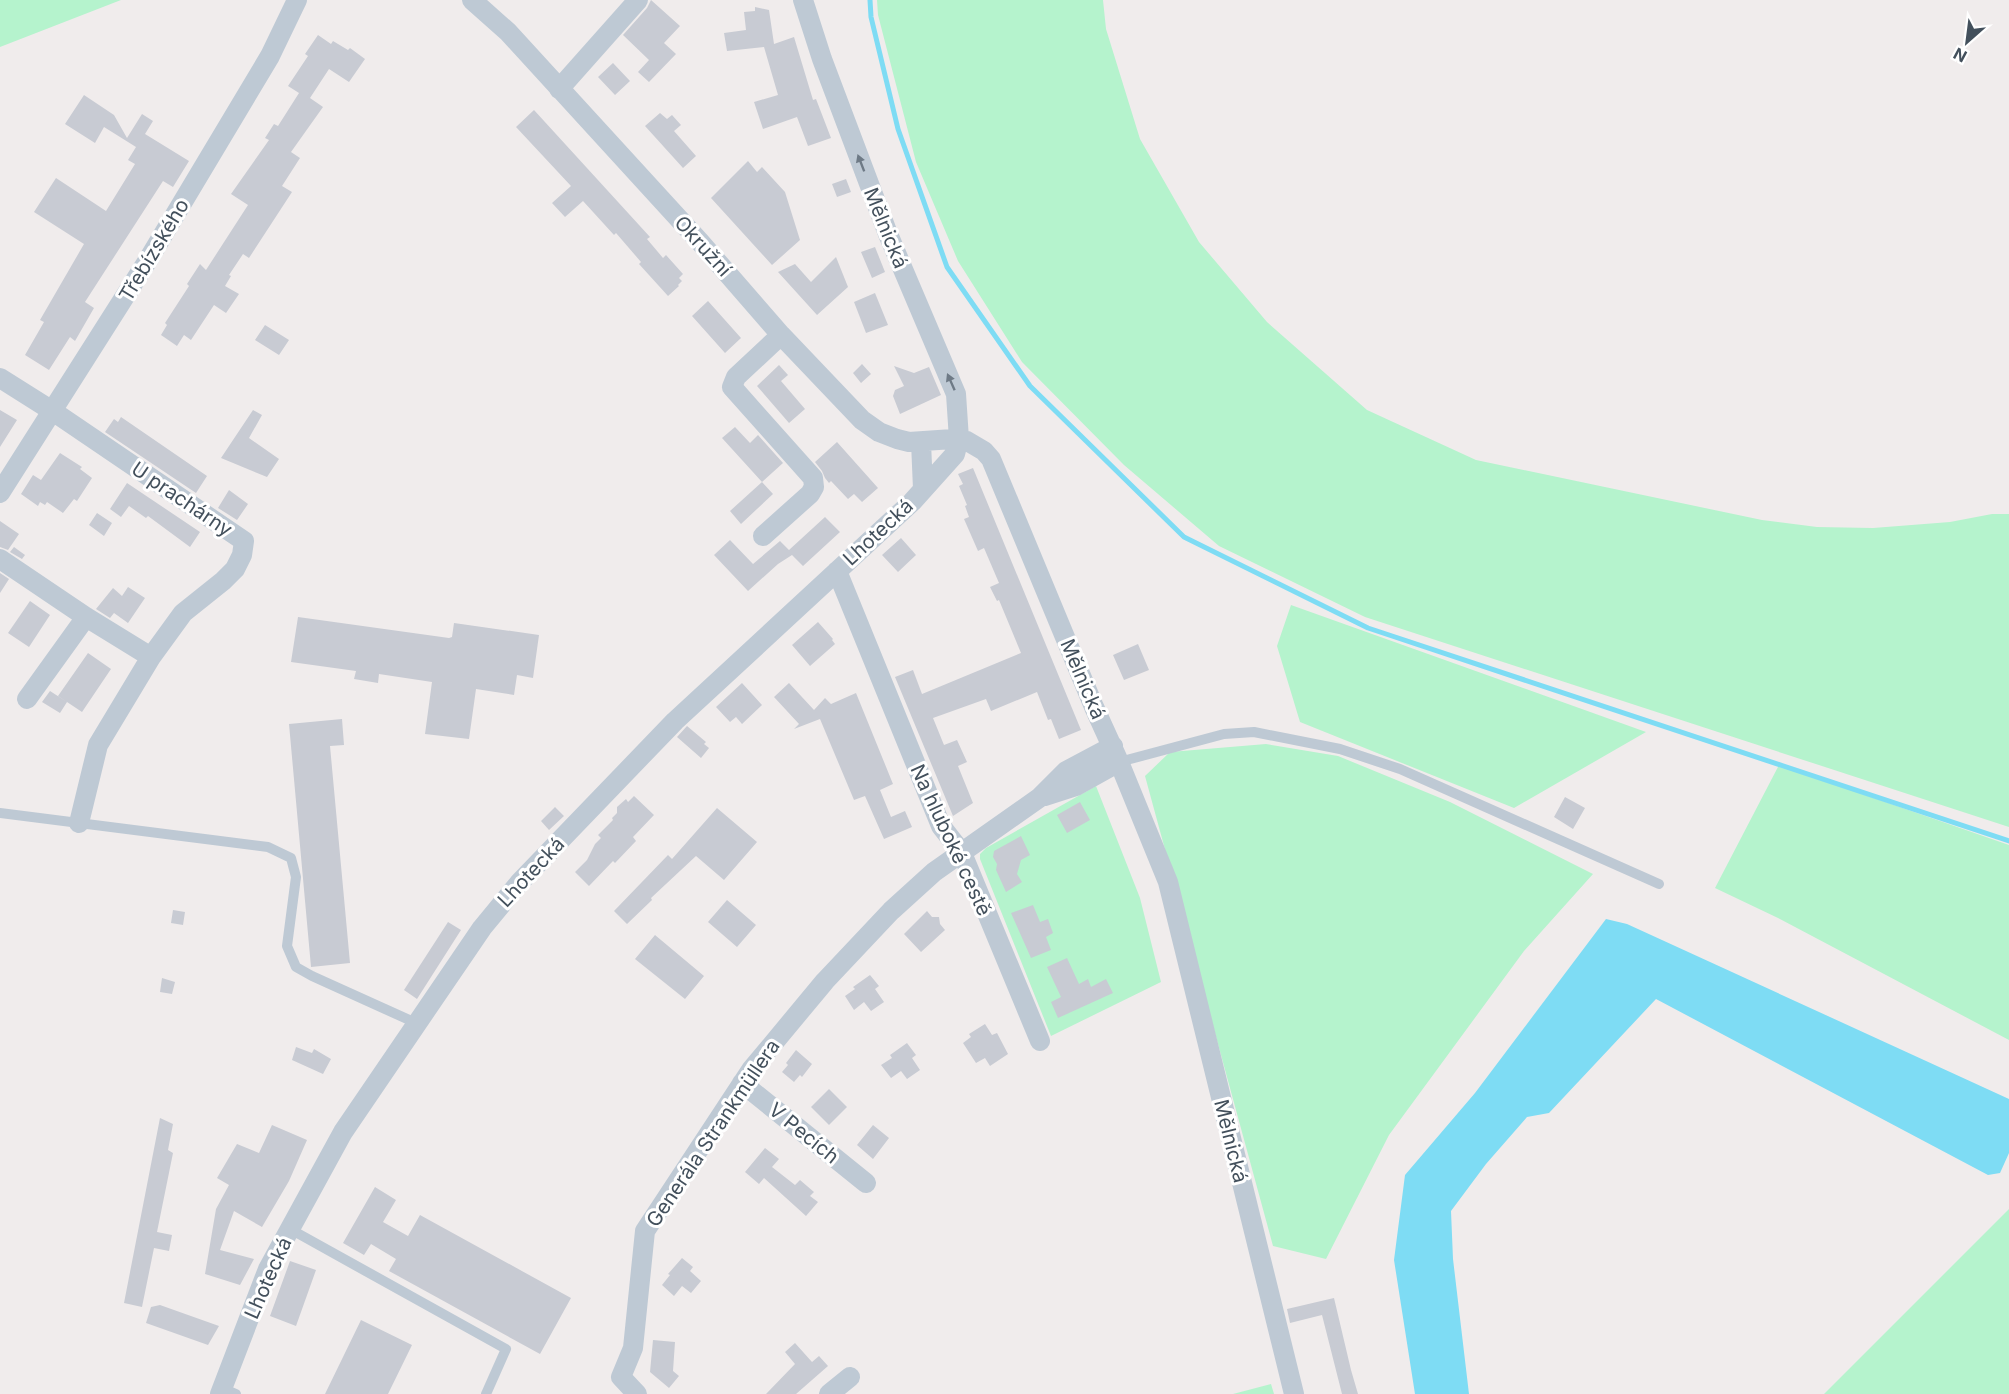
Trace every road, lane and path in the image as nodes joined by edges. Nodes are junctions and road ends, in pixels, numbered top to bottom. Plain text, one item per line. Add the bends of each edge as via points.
1 (297, 0) edge
2 (472, 0) edge
3 (638, 0) edge
4 (803, 0) edge
5 (559, 88) junction
6 (781, 335) junction
7 (0, 378) edge
8 (54, 412) junction
9 (959, 439) junction
10 (921, 442) junction
11 (922, 489) junction
12 (0, 493) edge
13 (763, 536) dead end
14 (0, 559) edge
15 (837, 571) junction
16 (86, 617) junction
17 (152, 657) junction
18 (27, 699) dead end
19 (1116, 754) junction
20 (0, 813) edge
21 (79, 823) junction
22 (962, 854) junction
23 (1659, 884) dead end
24 (416, 1023) junction
25 (1040, 1041) dead end
26 (742, 1083) junction
27 (866, 1184) dead end
28 (290, 1229) junction
29 (850, 1377) dead end
30 (226, 1392) edge
31 (486, 1394) edge
32 (637, 1394) edge
33 (829, 1394) edge
34 (1294, 1394) edge

1 - 8 street, Třebízského via 270,56
2 - 5 street, Okružní via 508,32
3 - 5 street
9 -> 4 street, Mělnická via 956,394 888,234
5 - 6 street, Okružní
6 - 10 street, Okružní via 862,420 888,436
6 - 13 street via 736,377 732,387 813,478 814,487
7 - 8 street
8 - 12 street, Třebízského
8 - 17 street, U prachárny via 244,541 235,569 183,613
9 - 10 street, Okružní
9 - 11 street, Lhotecká via 951,460
9 - 19 street, Mělnická via 977,446 992,459
10 - 11 street
11 - 15 street, Lhotecká
14 - 16 street
15 - 22 street, Na hluboké cestě via 941,826
15 - 24 street, Lhotecká via 675,721 519,883 482,928
16 - 17 street
16 - 18 street
17 - 21 street, U prachárny via 98,745
19 - 22 street, Generála Strankmüllera via 1077,786 1039,798
19 - 23 lane via 1254,732 1340,749 1400,769
19 - 34 street, Mělnická via 1168,882
20 - 21 lane
21 - 24 lane via 268,847 291,858 296,878 287,946 296,967
22 - 25 street, Na hluboké cestě
22 - 26 street, Generála Strankmüllera via 934,872 891,911 825,981
24 - 28 street, Lhotecká via 344,1132
26 - 27 street, V Pecích
26 - 32 street, Generála Strankmüllera via 645,1231 633,1348 621,1377
28 - 30 street, Lhotecká via 268,1269
28 - 31 lane via 506,1349
29 - 33 street

